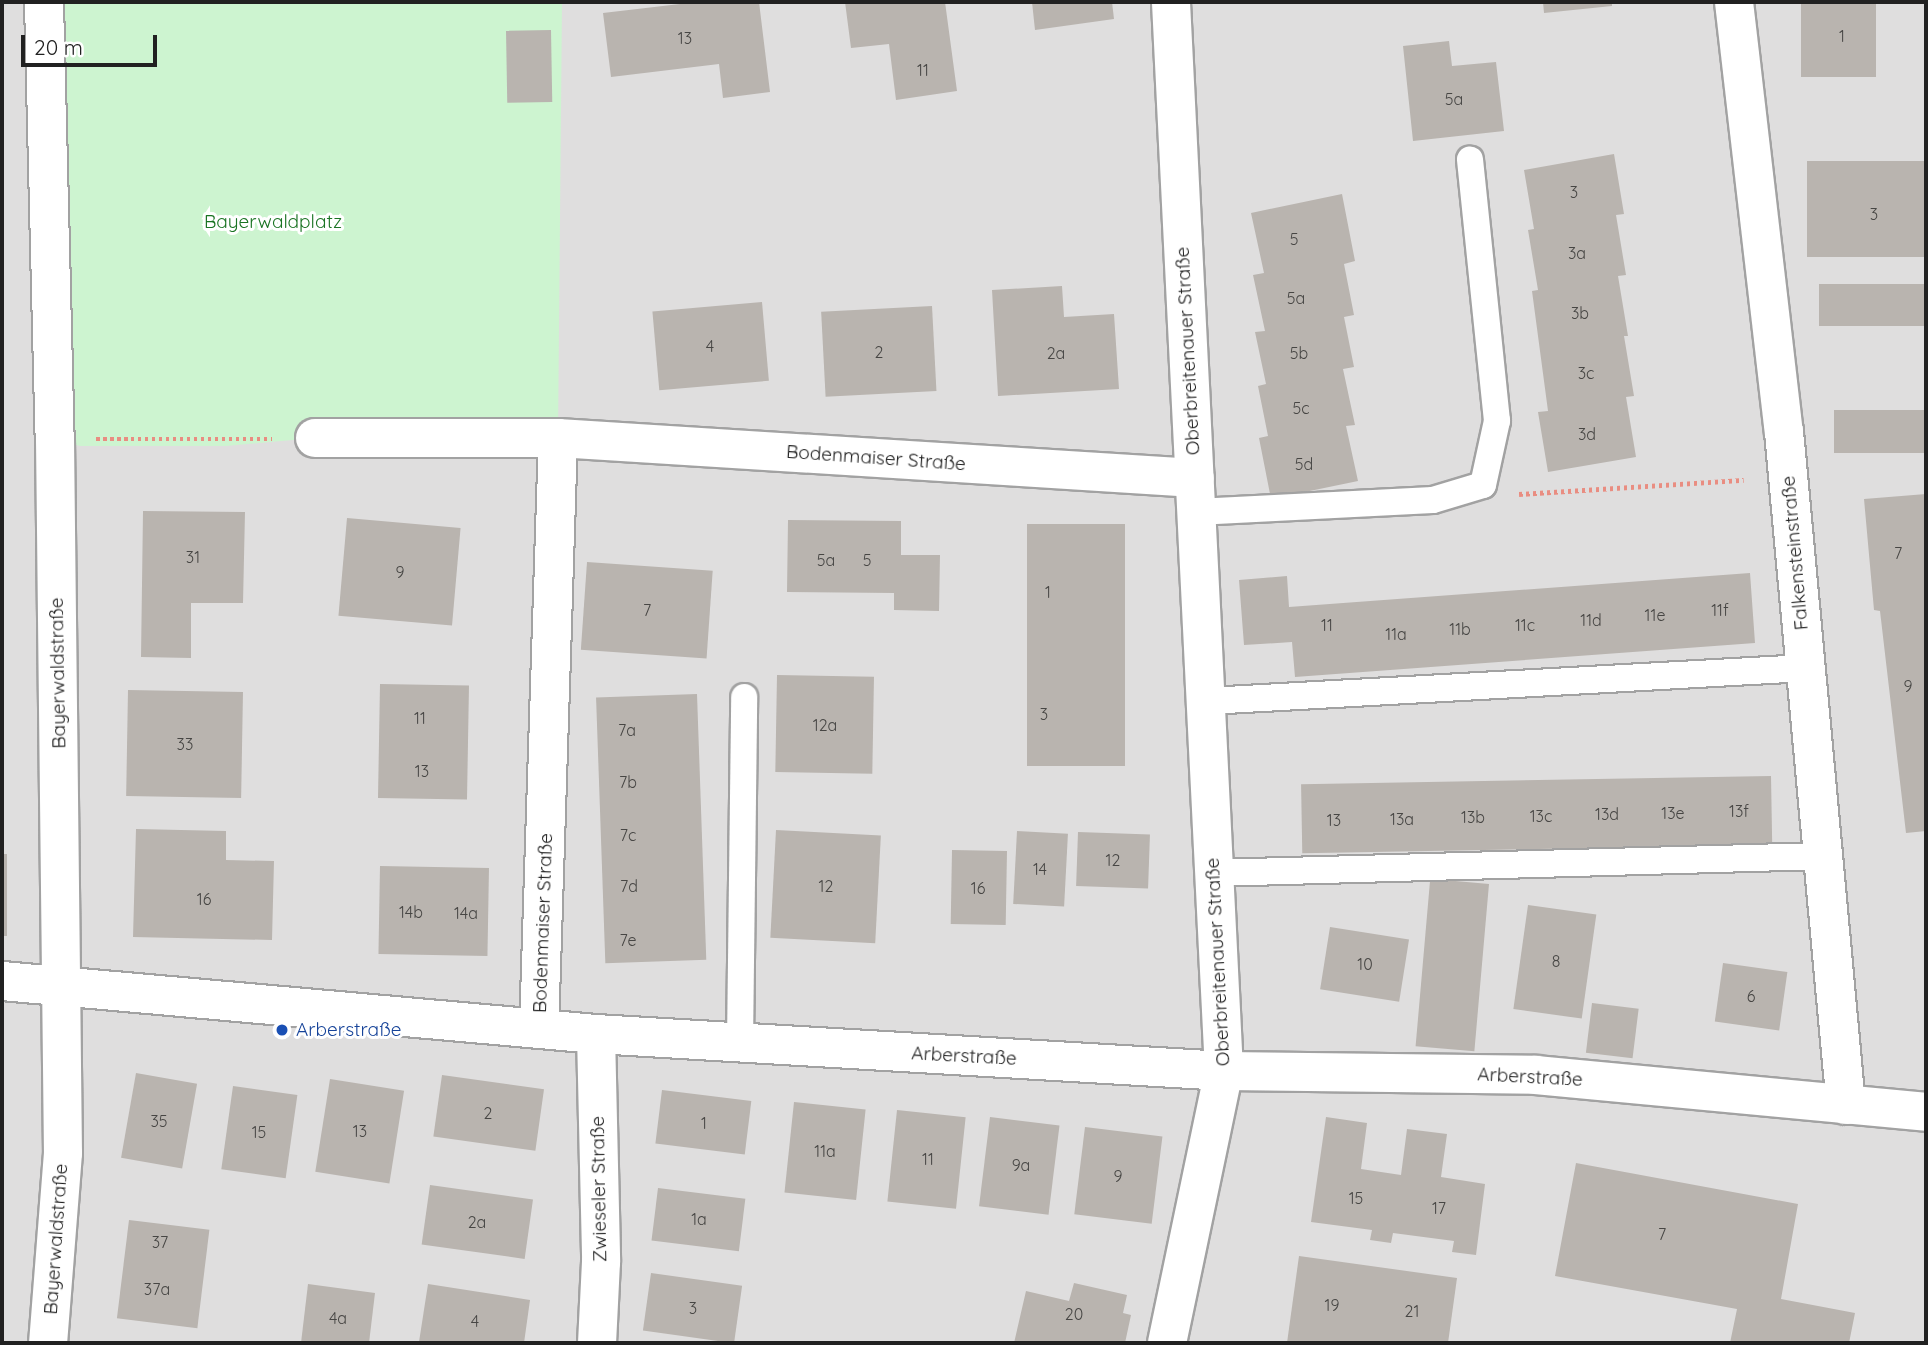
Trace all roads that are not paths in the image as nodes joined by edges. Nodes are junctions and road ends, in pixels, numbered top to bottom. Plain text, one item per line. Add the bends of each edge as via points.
1 (44, 2) edge
2 (1171, 2) edge
3 (1734, 2) edge
4 (1470, 159) dead end
5 (315, 438) road end
6 (558, 438) junction
7 (1195, 495) junction
8 (1806, 668) junction
9 (744, 697) dead end
10 (1208, 701) junction
11 (1823, 856) junction
12 (1213, 873) junction
13 (2, 981) edge
14 (61, 985) junction
15 (539, 1029) junction
16 (596, 1034) junction
17 (740, 1043) junction
18 (1224, 1071) junction
19 (1846, 1105) junction
20 (1926, 1112) edge
21 (48, 1343) edge
22 (597, 1343) edge
23 (1167, 1343) edge

1 - 14 street, Bayerwaldstraße
2 - 7 street, Oberbreitenauer Straße
3 - 8 street, Falkensteinstraße
4 - 7 lane via 1497,421 1483,485 1433,500
5 - 6 street, Bodenmaiser Straße
6 - 7 street, Bodenmaiser Straße
6 - 15 street, Bodenmaiser Straße
7 - 10 street, Oberbreitenauer Straße
8 - 10 lane
8 - 11 street, Falkensteinstraße
9 - 17 lane
10 - 12 street, Oberbreitenauer Straße
11 - 12 lane
11 - 19 street, Falkensteinstraße
12 - 18 street, Oberbreitenauer Straße
13 - 14 street, Arberstraße
14 - 15 street, Arberstraße
14 - 21 street, Bayerwaldstraße via 63,1153
15 - 16 street, Arberstraße
16 - 17 street, Arberstraße
16 - 22 street, Zwieseler Straße via 601,1262
17 - 18 street, Arberstraße
18 - 19 street, Arberstraße via 1536,1075
18 - 23 street, Oberbreitenauer Straße
19 - 20 street, Arberstraße

